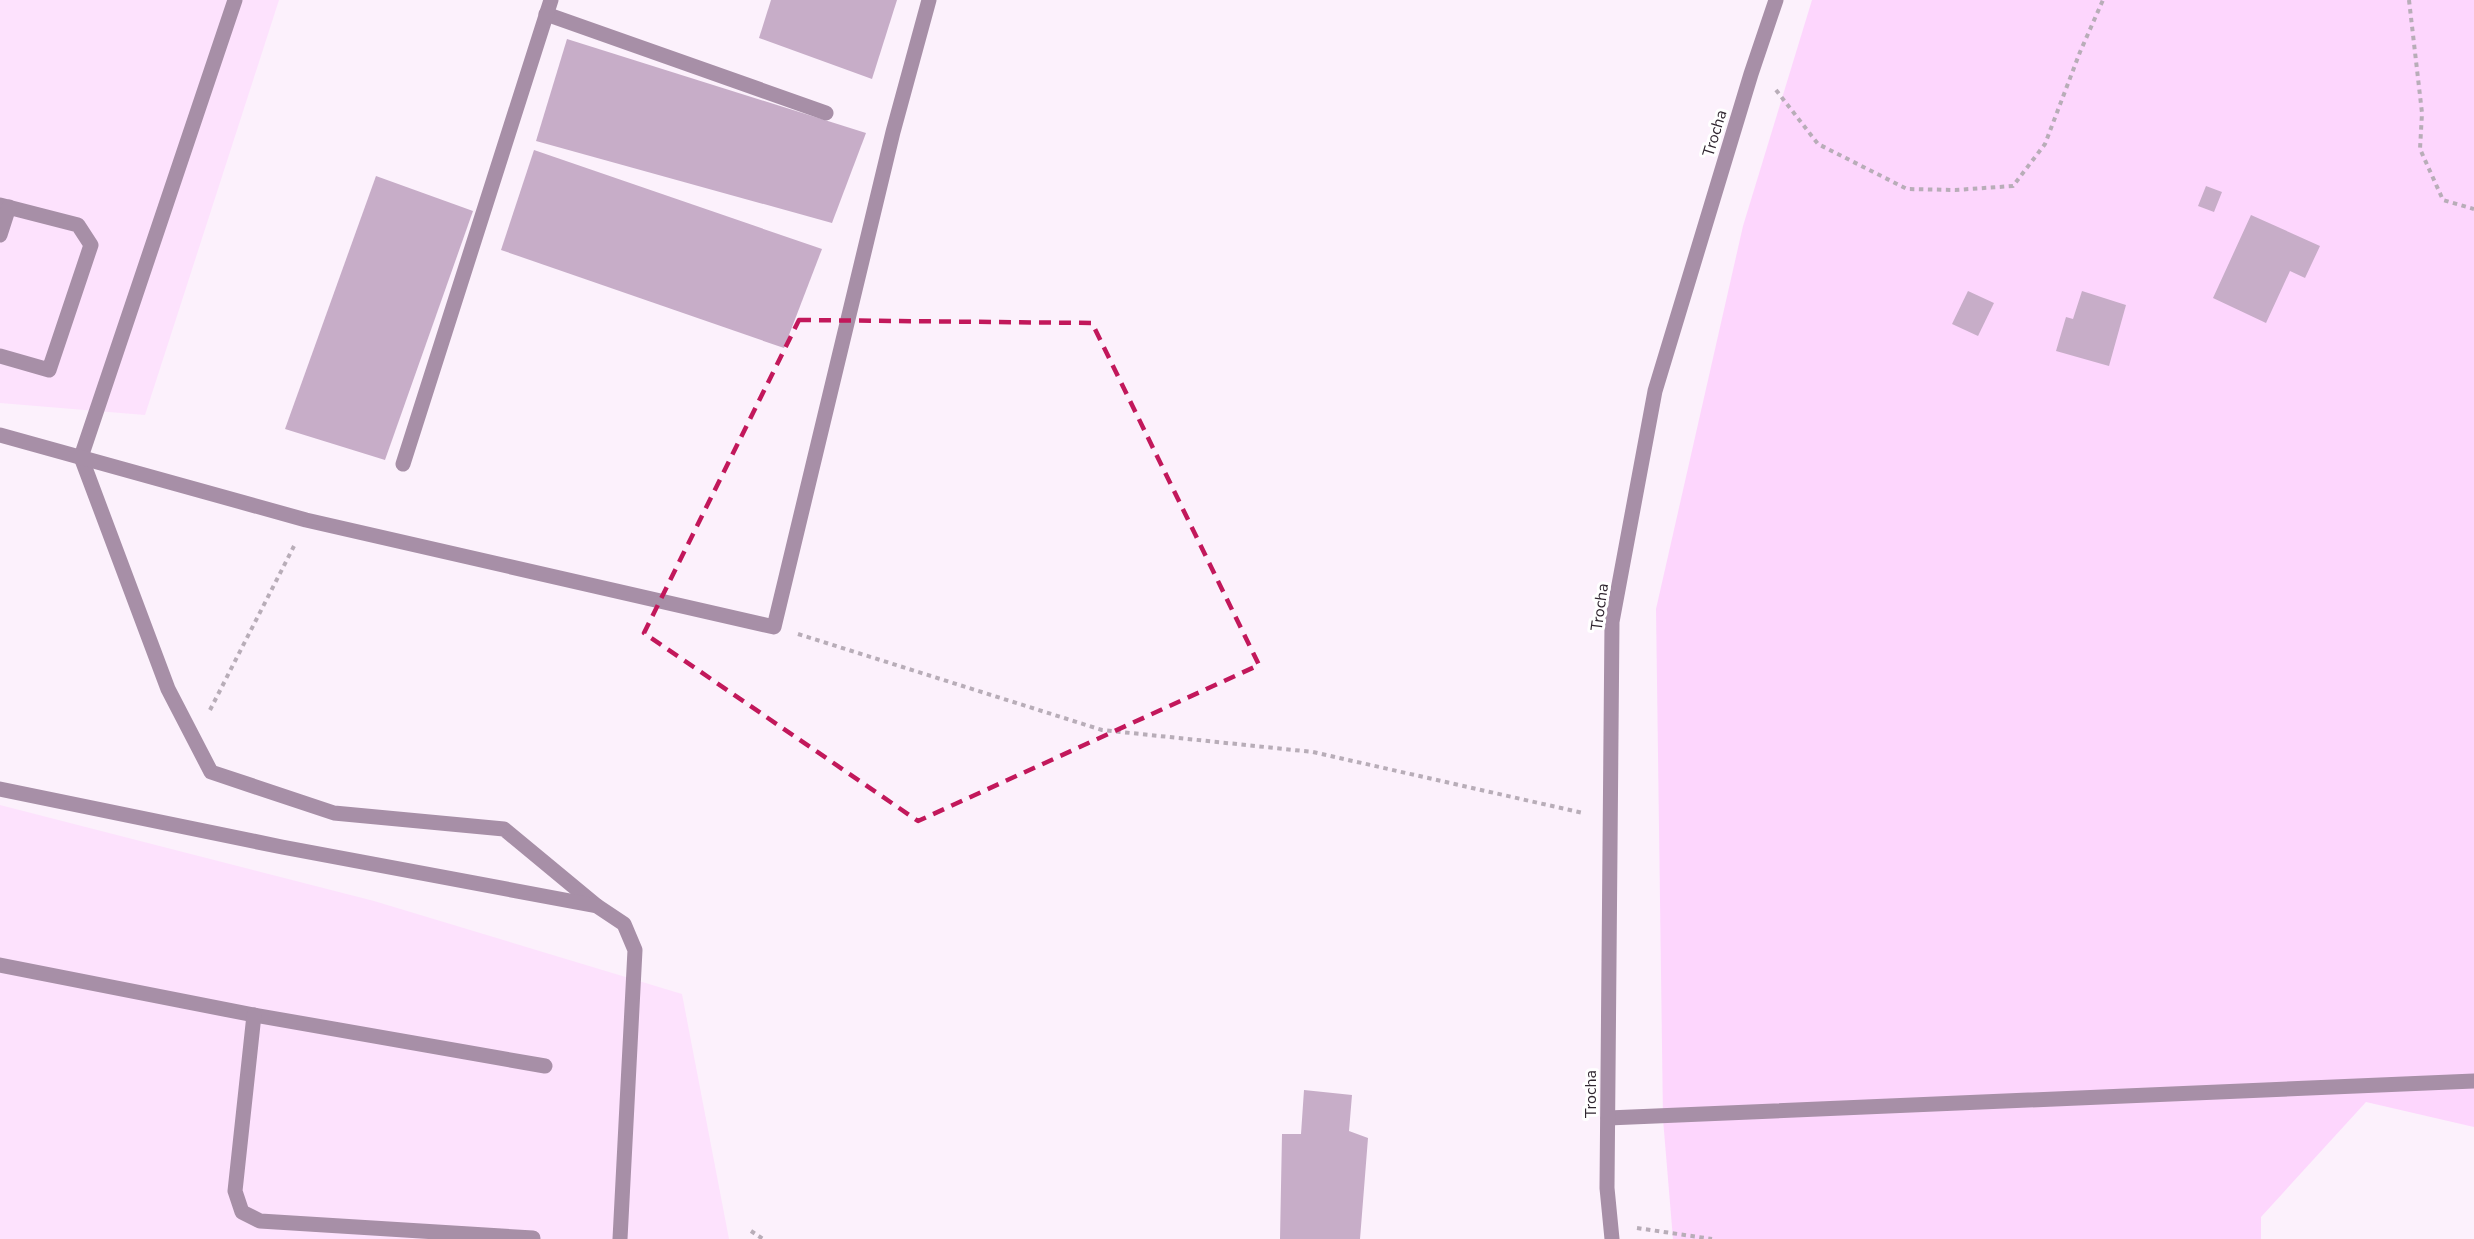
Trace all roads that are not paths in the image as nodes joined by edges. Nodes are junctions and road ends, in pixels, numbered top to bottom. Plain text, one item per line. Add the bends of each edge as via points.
1 (235, 0) edge
2 (929, 0) edge
3 (1776, 0) edge
4 (548, 7) edge
5 (826, 113) dead end
6 (4, 206) edge
7 (0, 235) edge
8 (0, 356) edge
9 (0, 435) edge
10 (81, 457) junction
11 (403, 464) dead end
12 (0, 789) edge
13 (597, 906) junction
14 (0, 965) edge
15 (254, 1015) junction
16 (545, 1066) dead end
17 (2474, 1081) edge
18 (1608, 1118) junction
19 (533, 1238) edge
20 (620, 1239) edge
21 (1612, 1239) edge

1 - 10 street
2 - 10 street via 892,132 774,627 306,520
3 - 18 street, Trocha via 1655,391 1612,622
4 - 5 street
4 - 11 street
6 - 7 street
6 - 8 street via 78,225 91,245 49,370
9 - 10 street
10 - 13 street via 168,689 210,772 334,813 504,829
12 - 13 street
13 - 20 street via 624,924 634,950
14 - 15 street
15 - 16 street
15 - 19 street via 235,1191 242,1212 260,1221
17 - 18 street
18 - 21 street, Trocha

